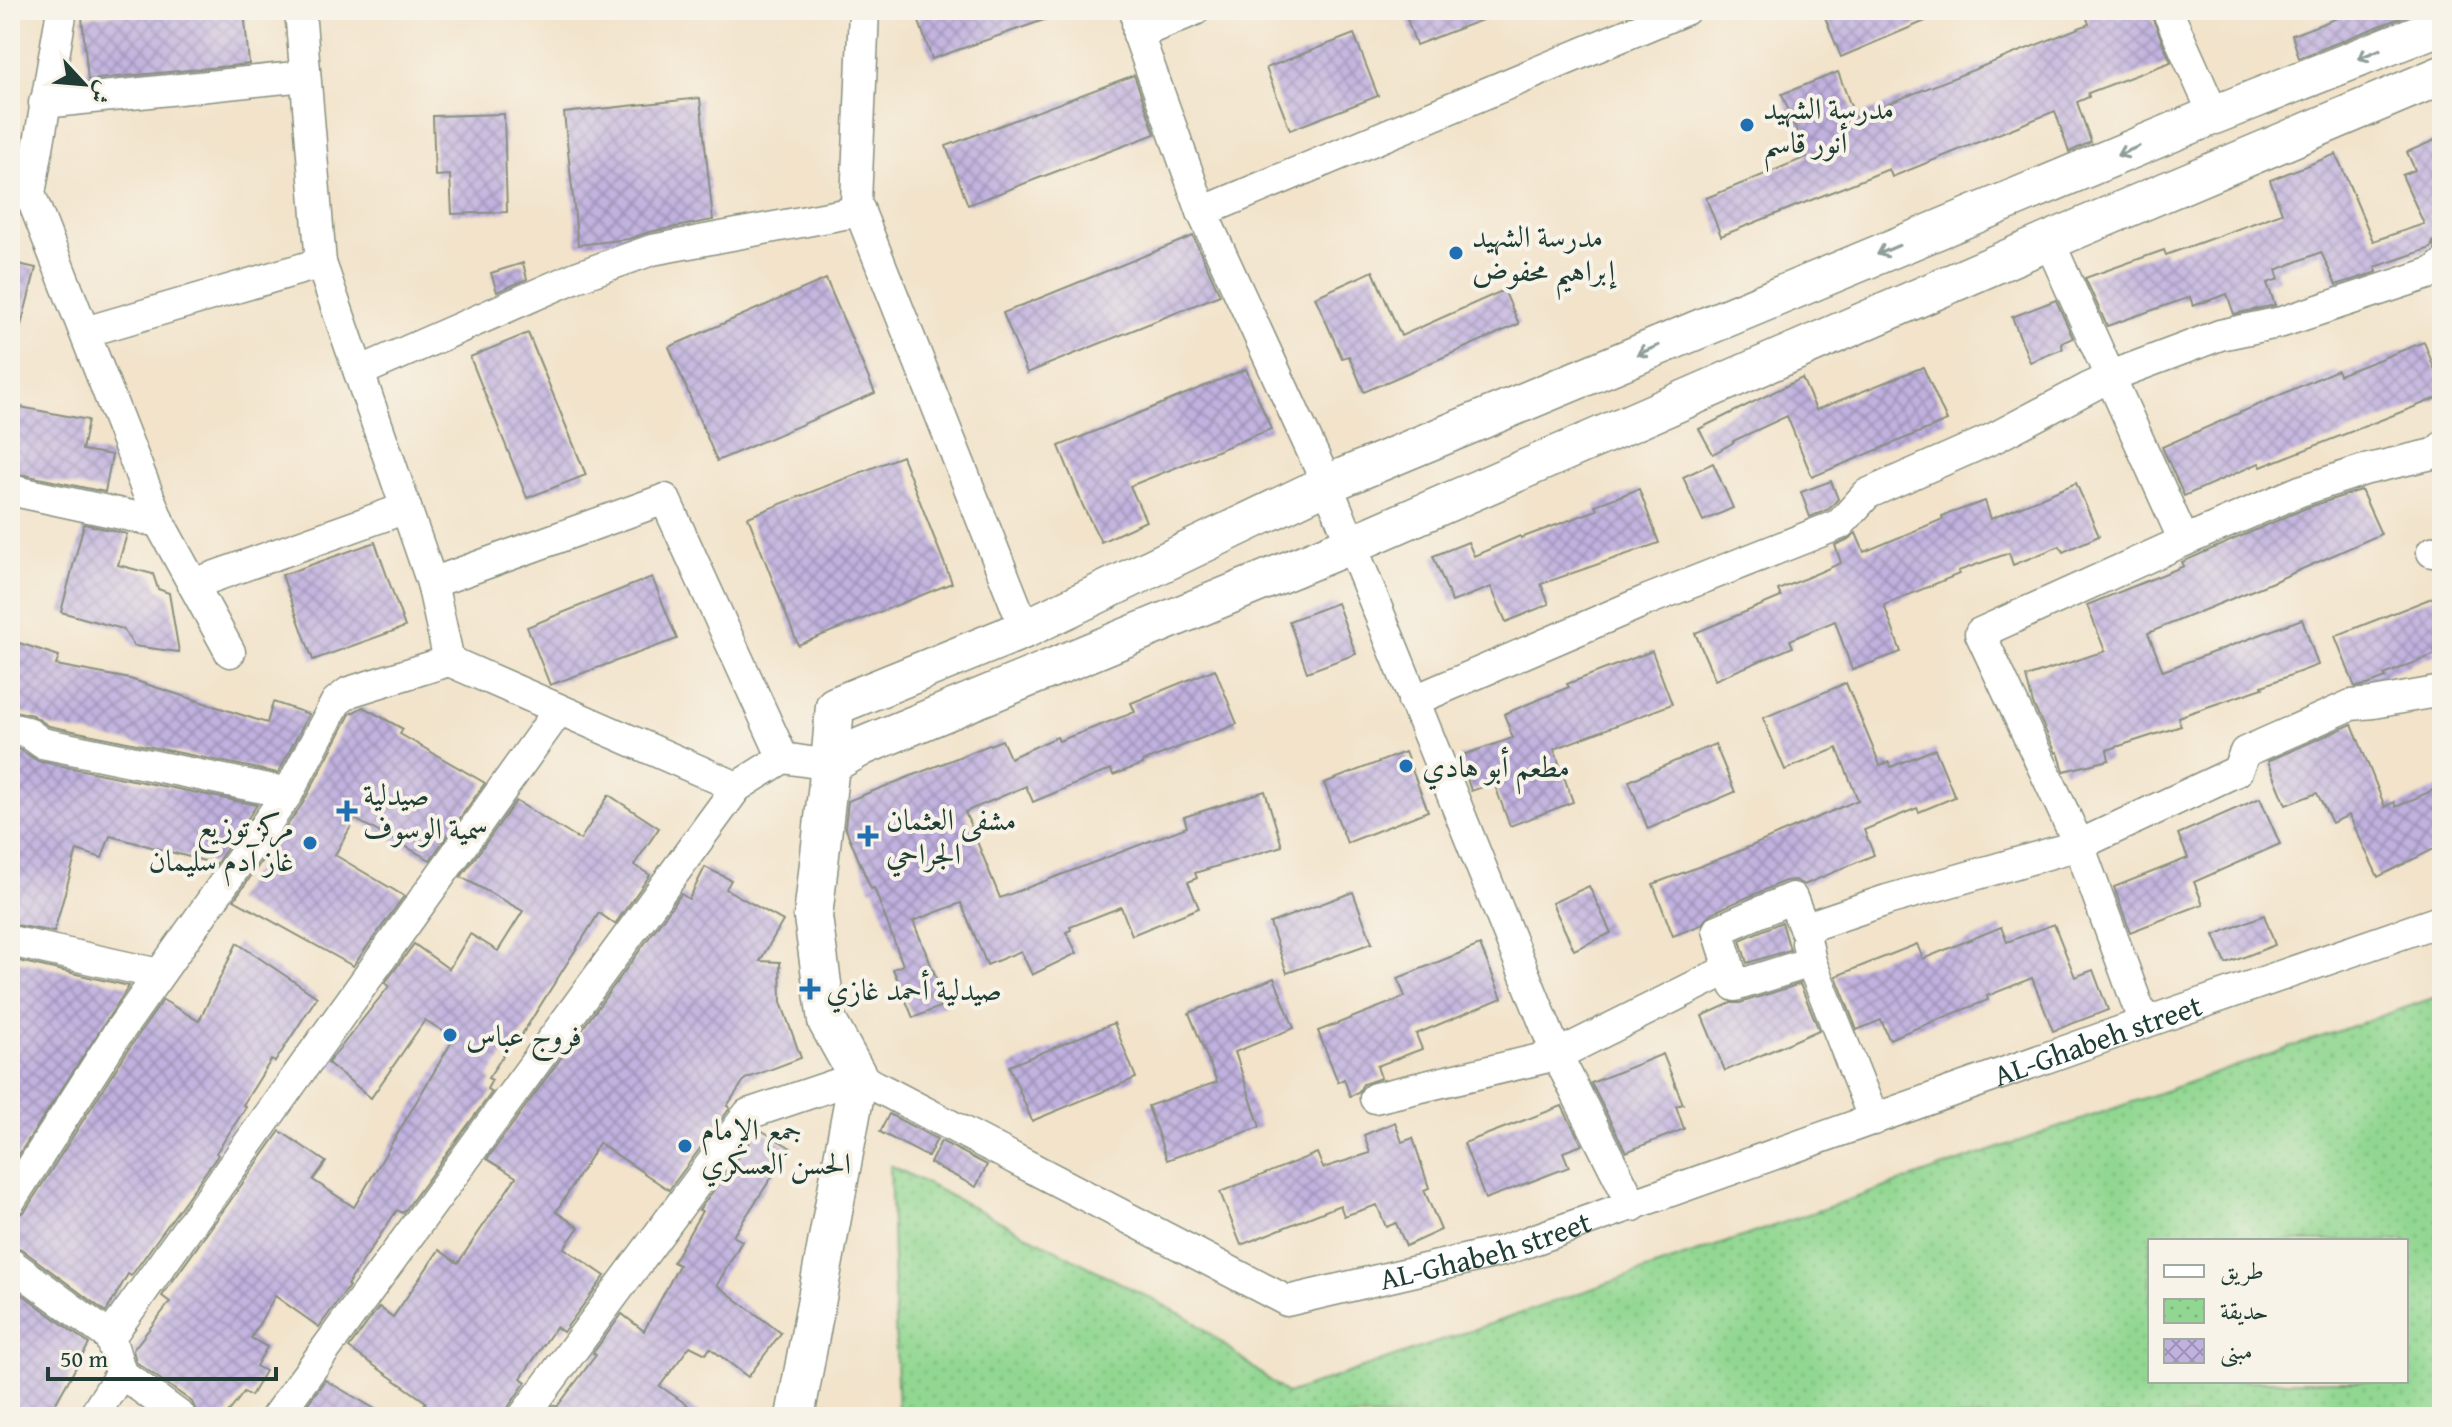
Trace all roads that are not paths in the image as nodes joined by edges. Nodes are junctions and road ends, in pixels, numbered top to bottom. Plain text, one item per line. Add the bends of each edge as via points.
1 (62, 10) edge
2 (300, 10) edge
3 (864, 10) edge
4 (1195, 10) edge
5 (1685, 10) edge
6 (2167, 10) edge
7 (1137, 22) edge
8 (2442, 25) edge
9 (2442, 75) edge
10 (305, 76) junction
11 (44, 103) junction
12 (2214, 115) junction
13 (860, 211) junction
14 (1202, 212) junction
15 (2049, 241) junction
16 (321, 263) junction
17 (2442, 265) edge
18 (85, 332) junction
19 (359, 372) junction
20 (2111, 376) junction
21 (2440, 455) edge
22 (1327, 484) junction
23 (10, 490) edge
24 (406, 508) junction
25 (159, 522) junction
26 (2184, 541) junction
27 (1350, 545) junction
28 (432, 583) junction
29 (193, 584) junction
30 (1025, 629) junction
31 (230, 652) dead end
32 (449, 661) junction
33 (2442, 691) edge
34 (1413, 701) junction
35 (559, 710) junction
36 (10, 728) edge
37 (783, 758) junction
38 (830, 765) junction
39 (737, 787) junction
40 (288, 793) junction
41 (2079, 845) junction
42 (2442, 920) edge
43 (1804, 928) junction
44 (10, 941) edge
45 (1811, 962) junction
46 (1729, 969) junction
47 (159, 974) junction
48 (2144, 1023) junction
49 (1557, 1055) junction
50 (858, 1077) junction
51 (1375, 1098) dead end
52 (1874, 1120) junction
53 (11, 1199) edge
54 (1633, 1206) junction
55 (10, 1263) edge
56 (110, 1337) junction
57 (121, 1373) junction
58 (93, 1417) edge
59 (181, 1417) edge
60 (276, 1417) edge
61 (523, 1417) edge
62 (795, 1417) edge

1 - 11 street
2 - 10 street
3 - 13 street via 856,202
4 - 7 street
5 - 14 street
6 - 12 street
7 - 14 street
8 -> 12 street
9 - 15 street
10 - 11 street
10 - 16 street
11 - 18 street via 30,194
12 -> 22 street
13 - 19 street via 652,250 576,277
13 - 30 street
14 - 22 street
15 - 20 street
15 - 27 street
16 - 18 street
16 - 19 street
17 - 20 street via 2282,322 2220,335
18 - 25 street
19 - 24 street
20 - 26 street
20 - 34 street via 1994,438 1867,494 1840,524
21 - 26 street via 2364,470 2300,491
22 - 27 street
22 - 30 street
23 - 25 street
24 - 28 street
24 - 29 street
25 - 29 street
26 - 41 street via 1980,633
27 - 34 street
27 - 38 street via 863,746
28 - 32 street
28 - 37 street via 665,499
29 - 31 street
30 - 38 street via 835,706
32 - 35 street
32 - 40 street via 349,692 336,702
33 - 41 street via 2351,705 2245,752 2237,771
34 - 49 street
35 - 39 street
35 - 56 street
36 - 40 street via 42,743
37 - 38 street
37 - 39 street
38 - 50 street via 813,917 827,1021
39 - 60 street
40 - 47 street
41 - 43 street
41 - 48 street
42 - 48 street, AL-Ghabeh street
43 - 45 street
43 - 46 street via 1792,898 1718,930
44 - 47 street
45 - 46 street via 1735,986
45 - 52 street
46 - 49 street
47 - 53 street
48 - 52 street, AL-Ghabeh street
49 - 51 street
49 - 54 street
50 - 54 street, AL-Ghabeh street via 1287,1301 1502,1251
50 - 61 street via 748,1114
50 - 62 street
52 - 54 street, AL-Ghabeh street
55 - 56 street
56 - 57 street
57 - 58 street
57 - 59 street

